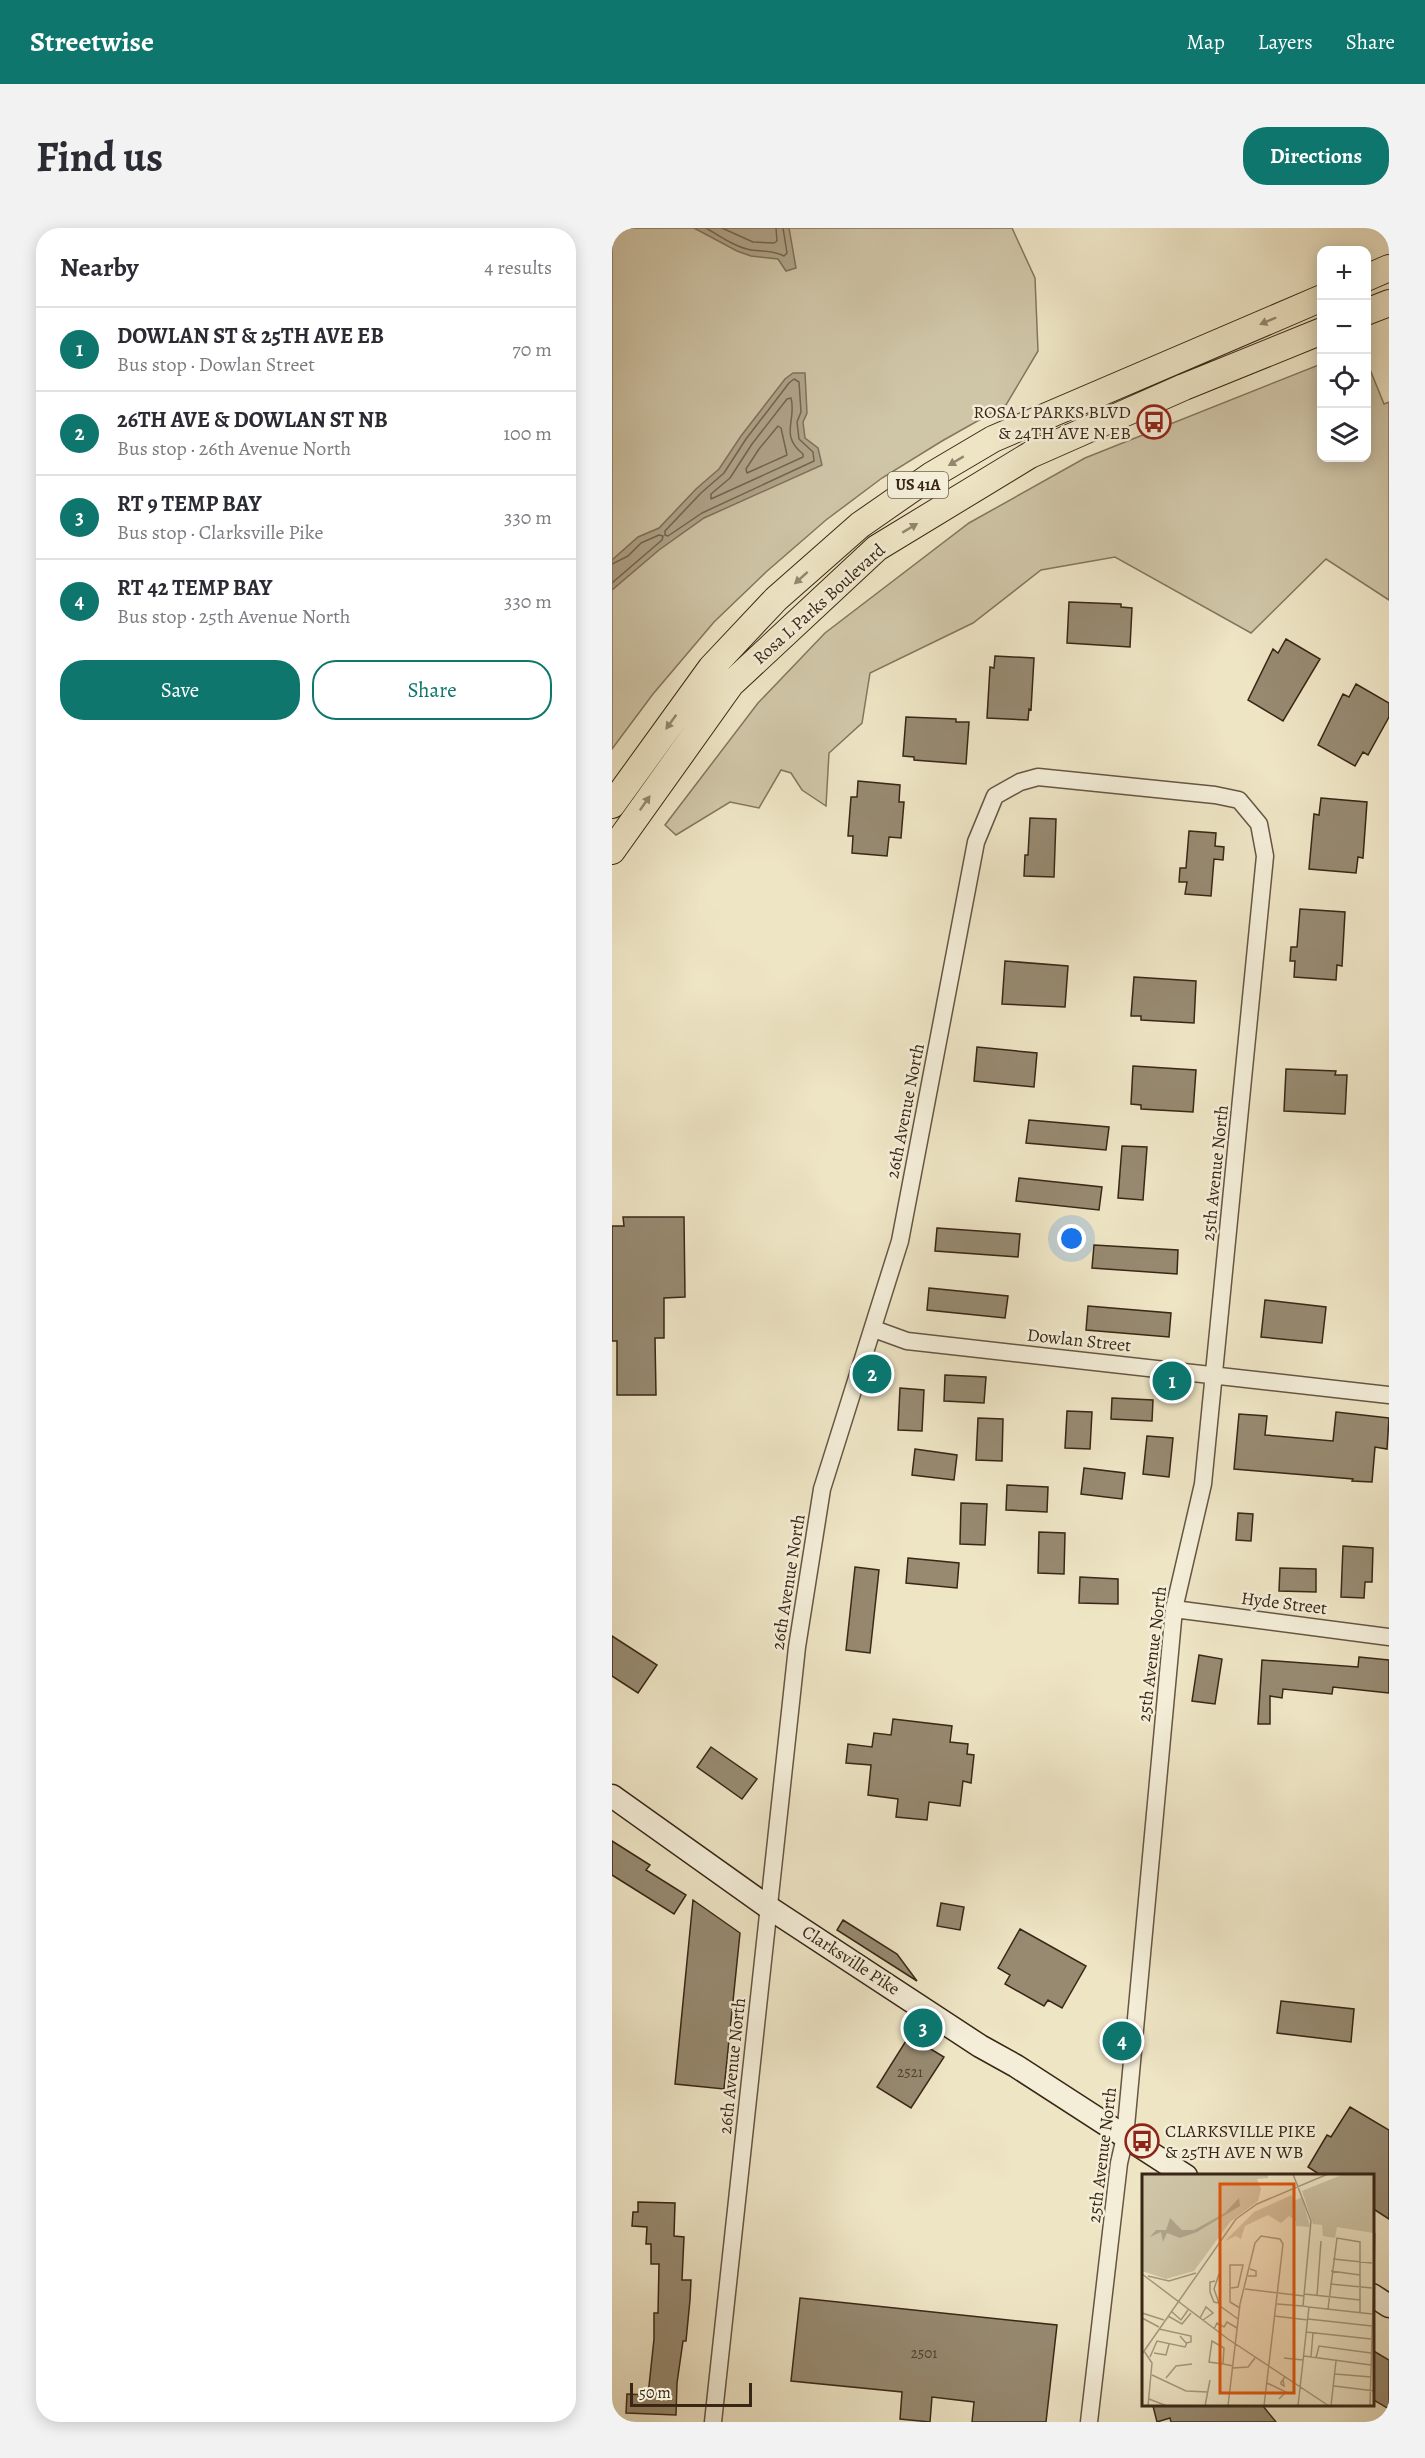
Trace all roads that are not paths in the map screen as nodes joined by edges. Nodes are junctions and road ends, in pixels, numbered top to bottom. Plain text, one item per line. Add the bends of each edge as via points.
1 (1389, 268) edge
2 (1371, 276) edge
3 (1317, 300) edge
4 (1389, 303) edge
5 (1371, 310) edge
6 (1317, 333) edge
7 (1020, 782) joint
8 (612, 805) edge
9 (612, 851) edge
10 (874, 1329) junction
11 (1215, 1375) junction
12 (1389, 1395) edge
13 (1174, 1609) junction
14 (1389, 1637) edge
15 (612, 1796) edge
16 (768, 1907) junction
17 (1125, 2137) junction
18 (1183, 2174) edge
19 (1374, 2296) edge
20 (1389, 2306) edge
21 (713, 2422) edge
22 (1089, 2422) edge

1 - 2 main road
3 -> 8 main road, Rosa L Parks Boulevard / US 41A via 993,439 860,525 776,599 711,668
4 - 5 main road
9 -> 6 main road, Rosa L Parks Boulevard / US 41A via 731,684 877,548 1030,454
7 - 10 street, 26th Avenue North via 995,796 976,842 900,1241
7 - 11 street, 25th Avenue North via 1038,777 1215,795 1239,800 1259,824 1265,856
10 - 11 street, Dowlan Street via 906,1341
10 - 16 street, 26th Avenue North via 822,1489 797,1647
11 - 12 street, Dowlan Street
11 - 13 street, 25th Avenue North via 1202,1491
13 - 14 street, Hyde Street
13 - 17 street, 25th Avenue North
15 - 16 main road, Clarksville Pike
16 - 17 main road, Clarksville Pike
16 - 21 street, 26th Avenue North
17 - 18 main road, Clarksville Pike
17 - 22 street, 25th Avenue North
19 - 20 main road

